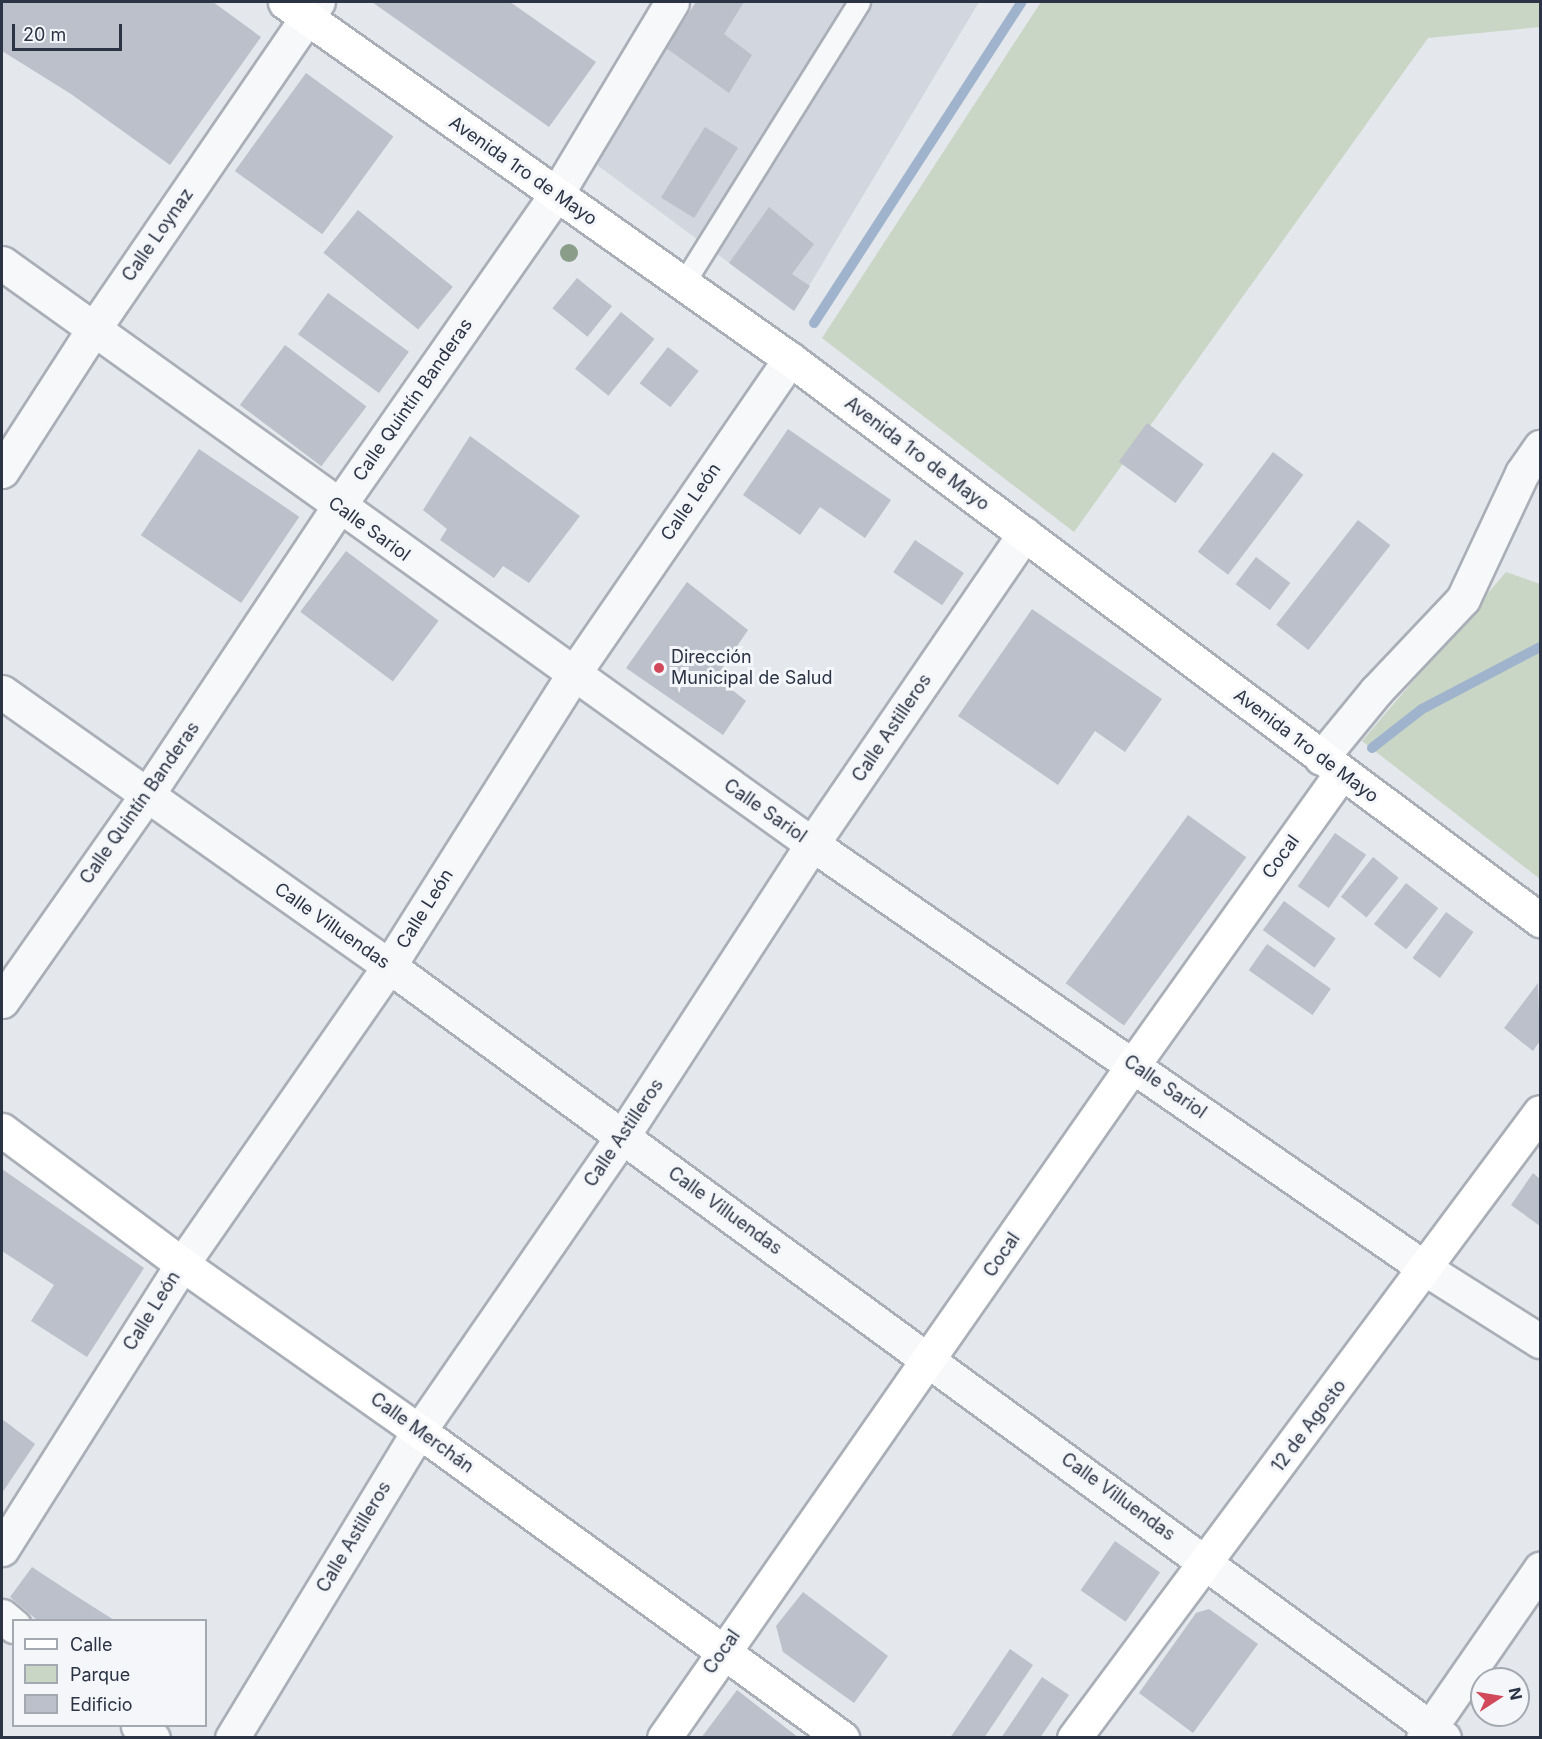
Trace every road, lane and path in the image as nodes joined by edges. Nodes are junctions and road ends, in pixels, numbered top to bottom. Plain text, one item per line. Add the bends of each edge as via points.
1 (672, 2) edge
2 (859, 2) edge
3 (304, 7) edge
4 (556, 195) junction
5 (2, 263) edge
6 (683, 284) junction
7 (93, 330) junction
8 (790, 359) junction
9 (1540, 447) edge
10 (2, 471) edge
11 (338, 507) junction
12 (1024, 534) junction
13 (572, 676) junction
14 (2, 692) edge
15 (1331, 766) junction
16 (147, 795) junction
17 (812, 844) junction
18 (1540, 920) edge
19 (389, 966) junction
20 (2, 1001) edge
21 (1133, 1065) junction
22 (1540, 1112) edge
23 (2, 1130) edge
24 (622, 1137) junction
25 (182, 1264) junction
26 (1426, 1269) junction
27 (1540, 1341) edge
28 (931, 1359) junction
29 (419, 1431) junction
30 (2, 1550) edge
31 (1206, 1562) junction
32 (1540, 1569) edge
33 (723, 1652) junction
34 (140, 1727) edge
35 (1432, 1734) edge
36 (153, 1737) edge
37 (232, 1737) edge
38 (664, 1737) edge
39 (842, 1737) edge
40 (1074, 1737) edge

1 - 4 street, Calle Quintín Banderas
2 - 6 lane
3 - 4 main road, Avenida 1ro de Mayo
3 - 7 street, Calle Loynaz
4 - 6 main road, Avenida 1ro de Mayo
4 - 11 street, Calle Quintín Banderas
5 - 7 street, Calle Sariol
6 - 8 main road, Avenida 1ro de Mayo
7 - 10 street, Calle Loynaz
7 - 11 street, Calle Sariol
8 - 12 main road, Avenida 1ro de Mayo
8 - 13 street, Calle León
9 - 15 street, Cocal via 1522,473 1462,599 1376,691
11 - 13 street, Calle Sariol
11 - 16 street, Calle Quintín Banderas
12 - 15 main road, Avenida 1ro de Mayo
12 - 17 street, Calle Astilleros
13 - 17 street, Calle Sariol
13 - 19 street, Calle León
14 - 16 street, Calle Villuendas
15 - 18 main road, Avenida 1ro de Mayo
15 - 21 main road, Cocal
16 - 19 street, Calle Villuendas
16 - 20 street, Calle Quintín Banderas
17 - 21 street, Calle Sariol
17 - 24 street, Calle Astilleros
19 - 24 street, Calle Villuendas
19 - 25 street, Calle León
21 - 26 street, Calle Sariol
21 - 28 main road, Cocal
22 - 26 main road, 12 de Agosto
23 - 25 main road, Calle Merchán
24 - 28 street, Calle Villuendas
24 - 29 street, Calle Astilleros
25 - 29 main road, Calle Merchán
25 - 30 street, Calle León
26 - 27 street, Calle Sariol
26 - 31 main road, 12 de Agosto
28 - 31 street, Calle Villuendas
28 - 33 main road, Cocal
29 - 33 main road, Calle Merchán
29 - 37 street, Calle Astilleros
31 - 35 street, Calle Villuendas
31 - 40 main road, 12 de Agosto
32 - 35 street
33 - 38 main road, Cocal
33 - 39 main road, Calle Merchán
34 - 36 street

